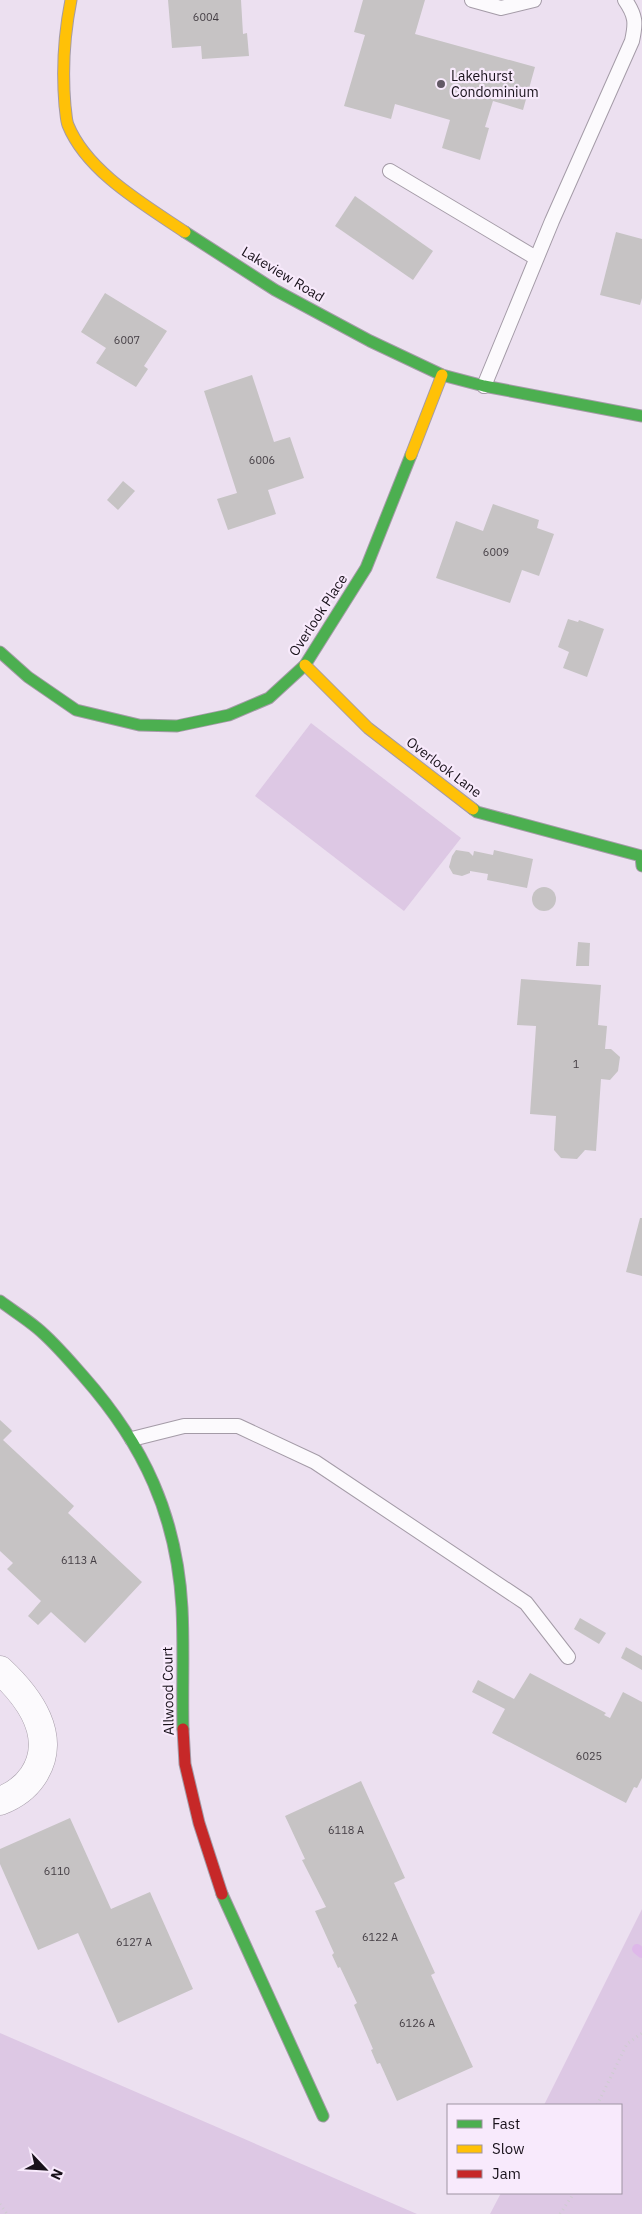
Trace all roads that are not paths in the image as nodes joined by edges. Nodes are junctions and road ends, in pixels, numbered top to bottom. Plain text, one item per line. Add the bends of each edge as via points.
1 (71, 0) edge
2 (472, 0) edge
3 (534, 0) edge
4 (625, 0) edge
5 (390, 170) dead end
6 (536, 258) junction
7 (442, 375) junction
8 (484, 386) junction
9 (642, 416) edge
10 (0, 652) edge
11 (305, 665) junction
12 (642, 866) edge
13 (0, 1301) edge
14 (132, 1439) junction
15 (568, 1657) dead end
16 (0, 1670) edge
17 (0, 1801) edge
18 (323, 2116) dead end

1 - 7 street, Lakeview Road via 66,26 64,89 67,124 80,147 107,177 275,290
2 - 3 lane via 502,8
4 - 6 lane via 636,24 632,41
5 - 6 lane
6 - 8 lane
7 - 8 street, Lakeview Road
7 - 11 street, Overlook Place via 366,568
8 - 9 street, Lakeview Road
10 - 11 street, Overlook Place via 28,677 76,710 139,725 178,726 229,715 269,698
11 - 12 street, Overlook Lane via 368,728 477,812 641,856
13 - 14 street, Allwood Court via 37,1328 73,1364 108,1404
14 - 15 lane via 184,1426 238,1426 315,1462 526,1603
14 - 18 street, Allwood Court via 156,1485 173,1541 182,1607 186,1764 199,1823 220,1890
16 - 17 street via 27,1698 44,1740 38,1769 28,1784 10,1798

